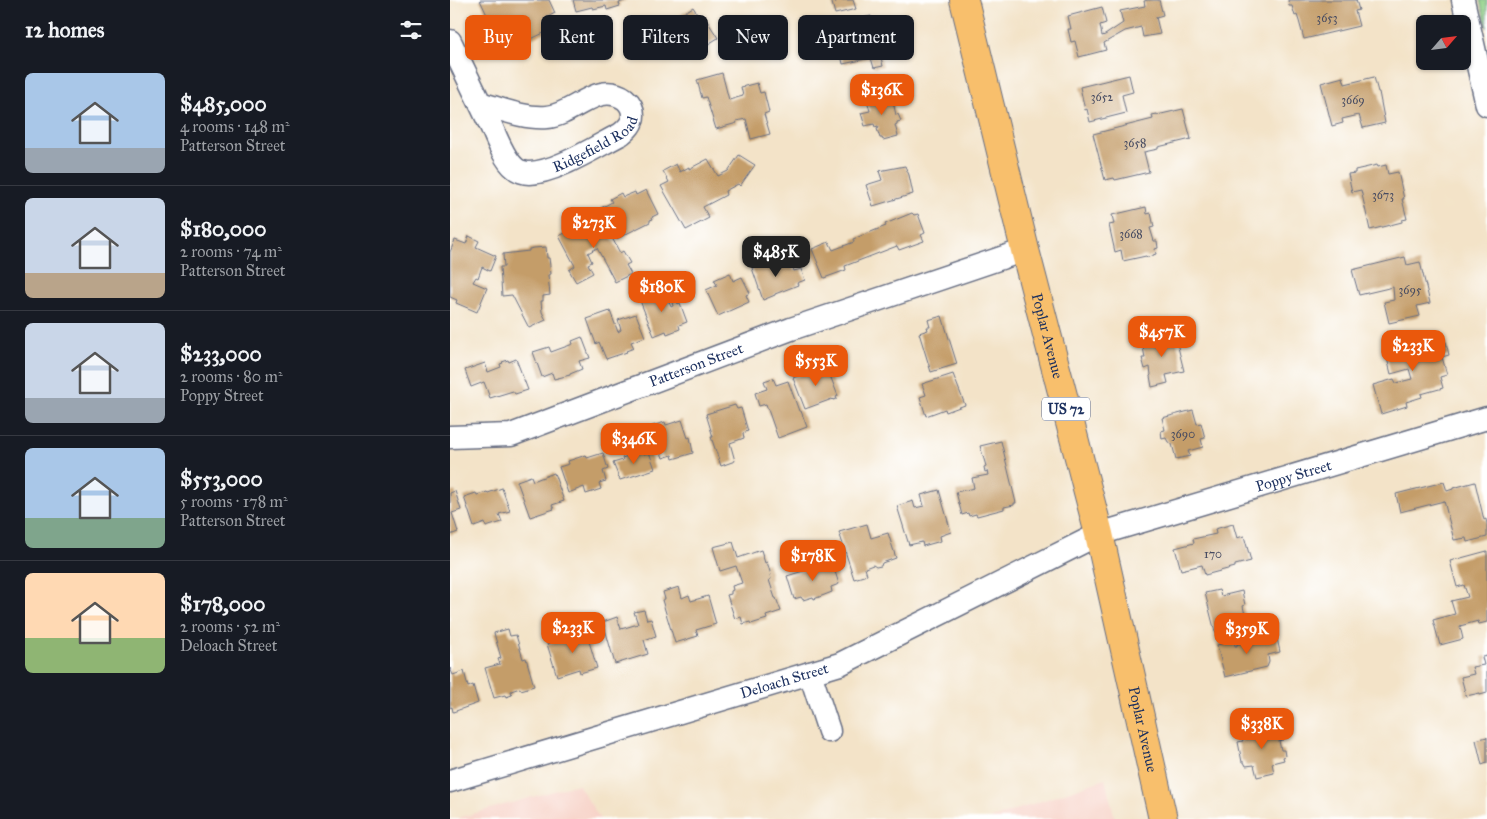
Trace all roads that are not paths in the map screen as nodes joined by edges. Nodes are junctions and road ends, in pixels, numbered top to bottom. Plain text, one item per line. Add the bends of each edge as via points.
1 (964, 0) edge
2 (1463, 0) edge
3 (450, 41) edge
4 (480, 103) junction
5 (1487, 105) edge
6 (1025, 250) junction
7 (1487, 418) edge
8 (450, 437) edge
9 (1099, 534) junction
10 (810, 673) junction
11 (829, 731) dead end
12 (450, 781) edge
13 (1163, 819) edge

1 - 6 main road, Poplar Avenue / US 72
2 - 5 street
3 - 4 street, Ridgefield Road
4 - 4 street, Ridgefield Road via 506,157 515,168 527,173 552,169 621,134 633,118 628,101 610,93 599,94 547,117
6 - 8 street, Patterson Street via 792,329 511,435
6 - 9 main road, Poplar Avenue / US 72
7 - 9 street, Poppy Street
9 - 10 street, Deloach Street via 840,664
9 - 13 main road, Poplar Avenue / US 72
10 - 11 street
10 - 12 street, Deloach Street

